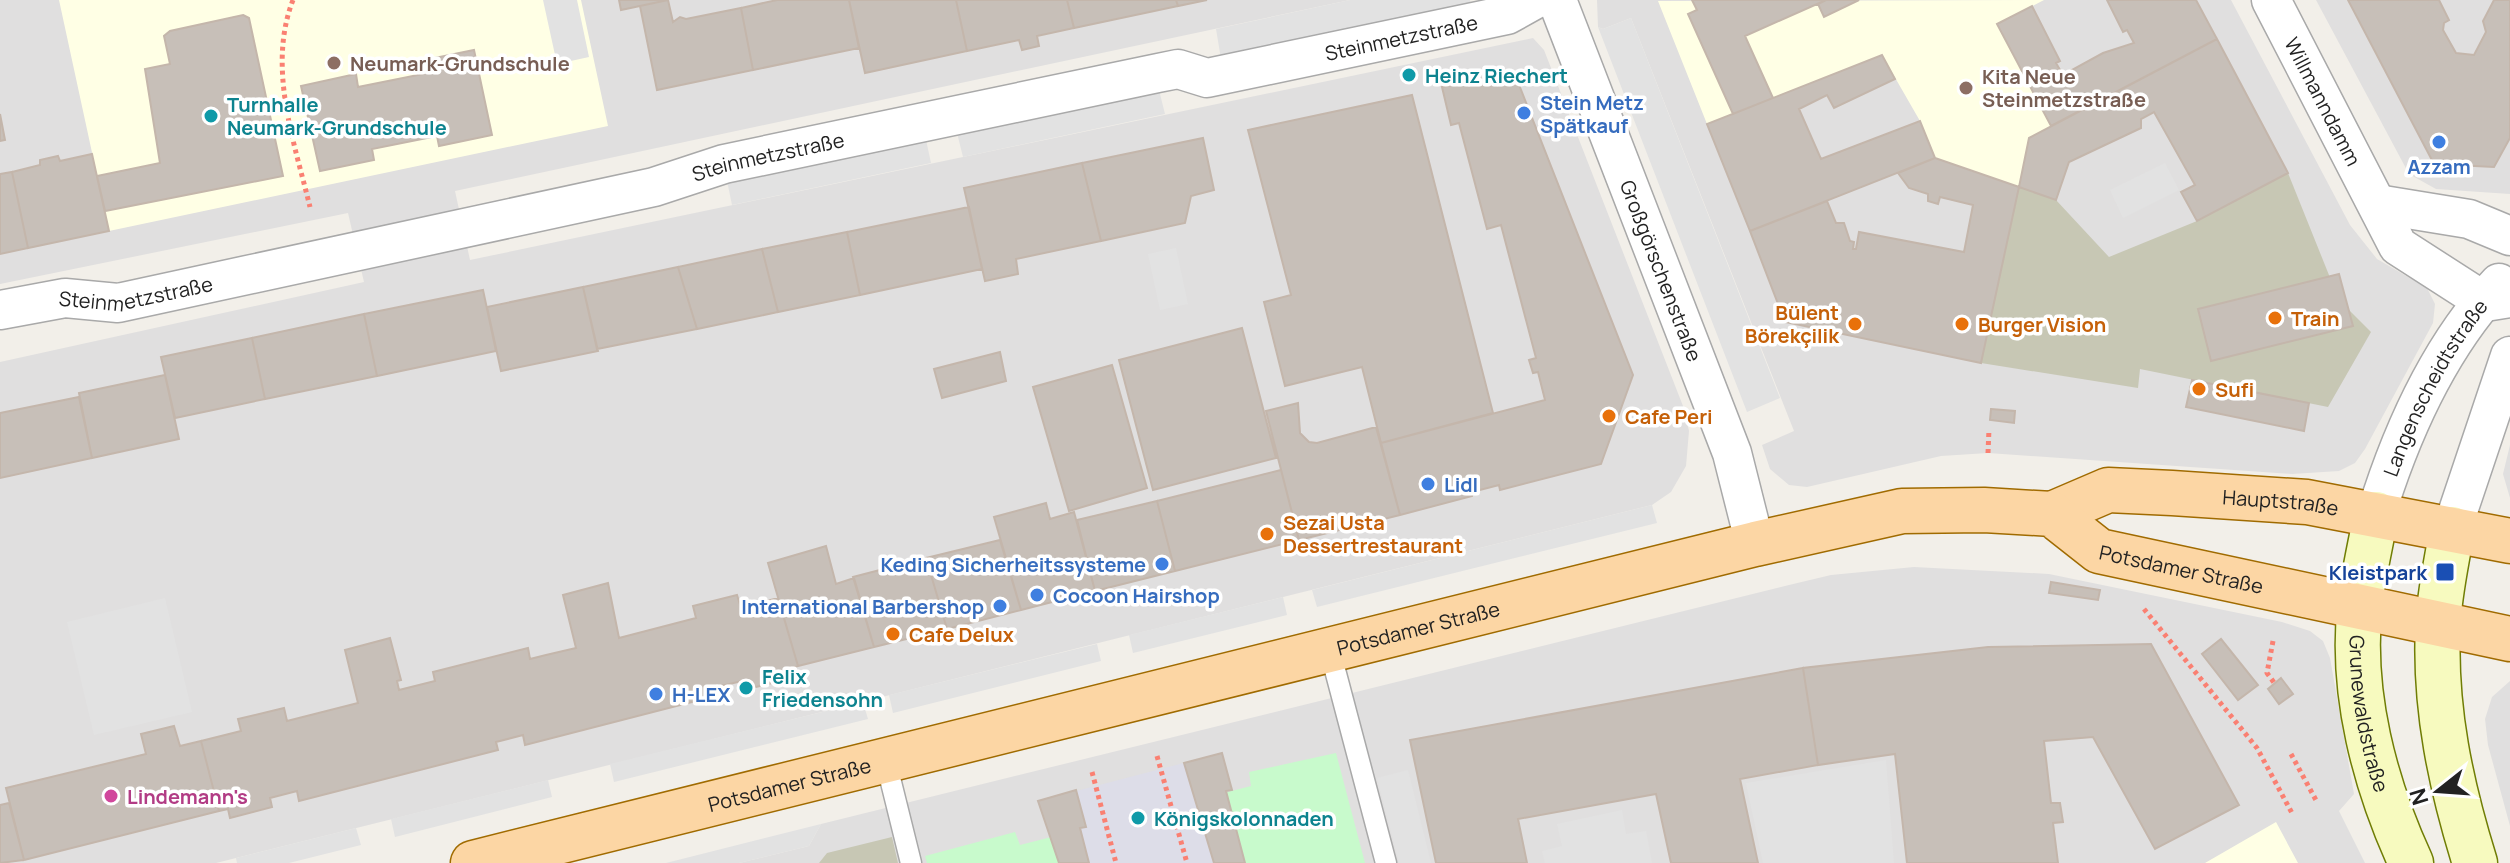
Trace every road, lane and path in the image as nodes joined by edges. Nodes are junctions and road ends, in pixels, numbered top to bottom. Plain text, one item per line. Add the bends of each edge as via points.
1 (293, 0) edge
2 (1534, 0) edge
3 (1557, 0) edge
4 (2271, 0) edge
5 (2377, 204) junction
6 (310, 207) dead end
7 (2510, 236) edge
8 (2510, 273) edge
9 (2497, 300) edge
10 (0, 310) edge
11 (2510, 356) edge
12 (1989, 429) dead end
13 (1988, 453) dead end
14 (2052, 514) junction
15 (2376, 514) junction
16 (2452, 529) junction
17 (2510, 541) edge
18 (1755, 544) junction
19 (2359, 607) junction
20 (2144, 609) dead end
21 (2438, 624) junction
22 (2510, 639) edge
23 (2273, 641) dead end
24 (1330, 651) junction
25 (2275, 684) dead end
26 (2291, 754) dead end
27 (1157, 756) dead end
28 (886, 762) junction
29 (1092, 772) dead end
30 (2317, 802) dead end
31 (2293, 815) dead end
32 (473, 863) edge
33 (911, 863) edge
34 (1116, 863) edge
35 (1187, 863) edge
36 (1386, 863) edge
37 (2411, 863) edge
38 (2475, 863) edge

1 - 6 path via 286,19 282,90
2 - 10 street, Steinmetzstraße via 1507,15 1232,73 1207,78 1178,69 724,164 654,187 118,303 65,298
3 - 18 street, Großgörschenstraße via 1732,453
4 - 5 street, Willmanndamm
5 - 7 street via 2469,219
5 - 9 street, Willmanndamm via 2398,246
8 - 9 street, Langenscheidtstraße
9 - 15 street, Langenscheidtstraße via 2458,337 2404,433
11 - 16 street
12 - 13 path
14 - 15 main road, Hauptstraße via 2108,490 2292,501
14 - 18 main road, Potsdamer Straße via 1902,511
14 - 19 main road, Potsdamer Straße via 2099,551
15 - 16 main road, Hauptstraße
15 - 19 main road, Grunewaldstraße
16 - 17 main road, Hauptstraße
16 - 21 main road
18 - 24 main road, Potsdamer Straße
19 - 21 main road
19 - 37 main road, Grunewaldstraße via 2360,680 2372,754 2388,812
20 - 31 path via 2257,748
21 - 22 main road
21 - 38 main road via 2437,680 2446,752
23 - 25 path via 2267,673
24 - 28 main road, Potsdamer Straße
24 - 36 lane
26 - 30 path
27 - 35 path
28 - 32 main road, Potsdamer Straße
28 - 33 lane
29 - 34 path

